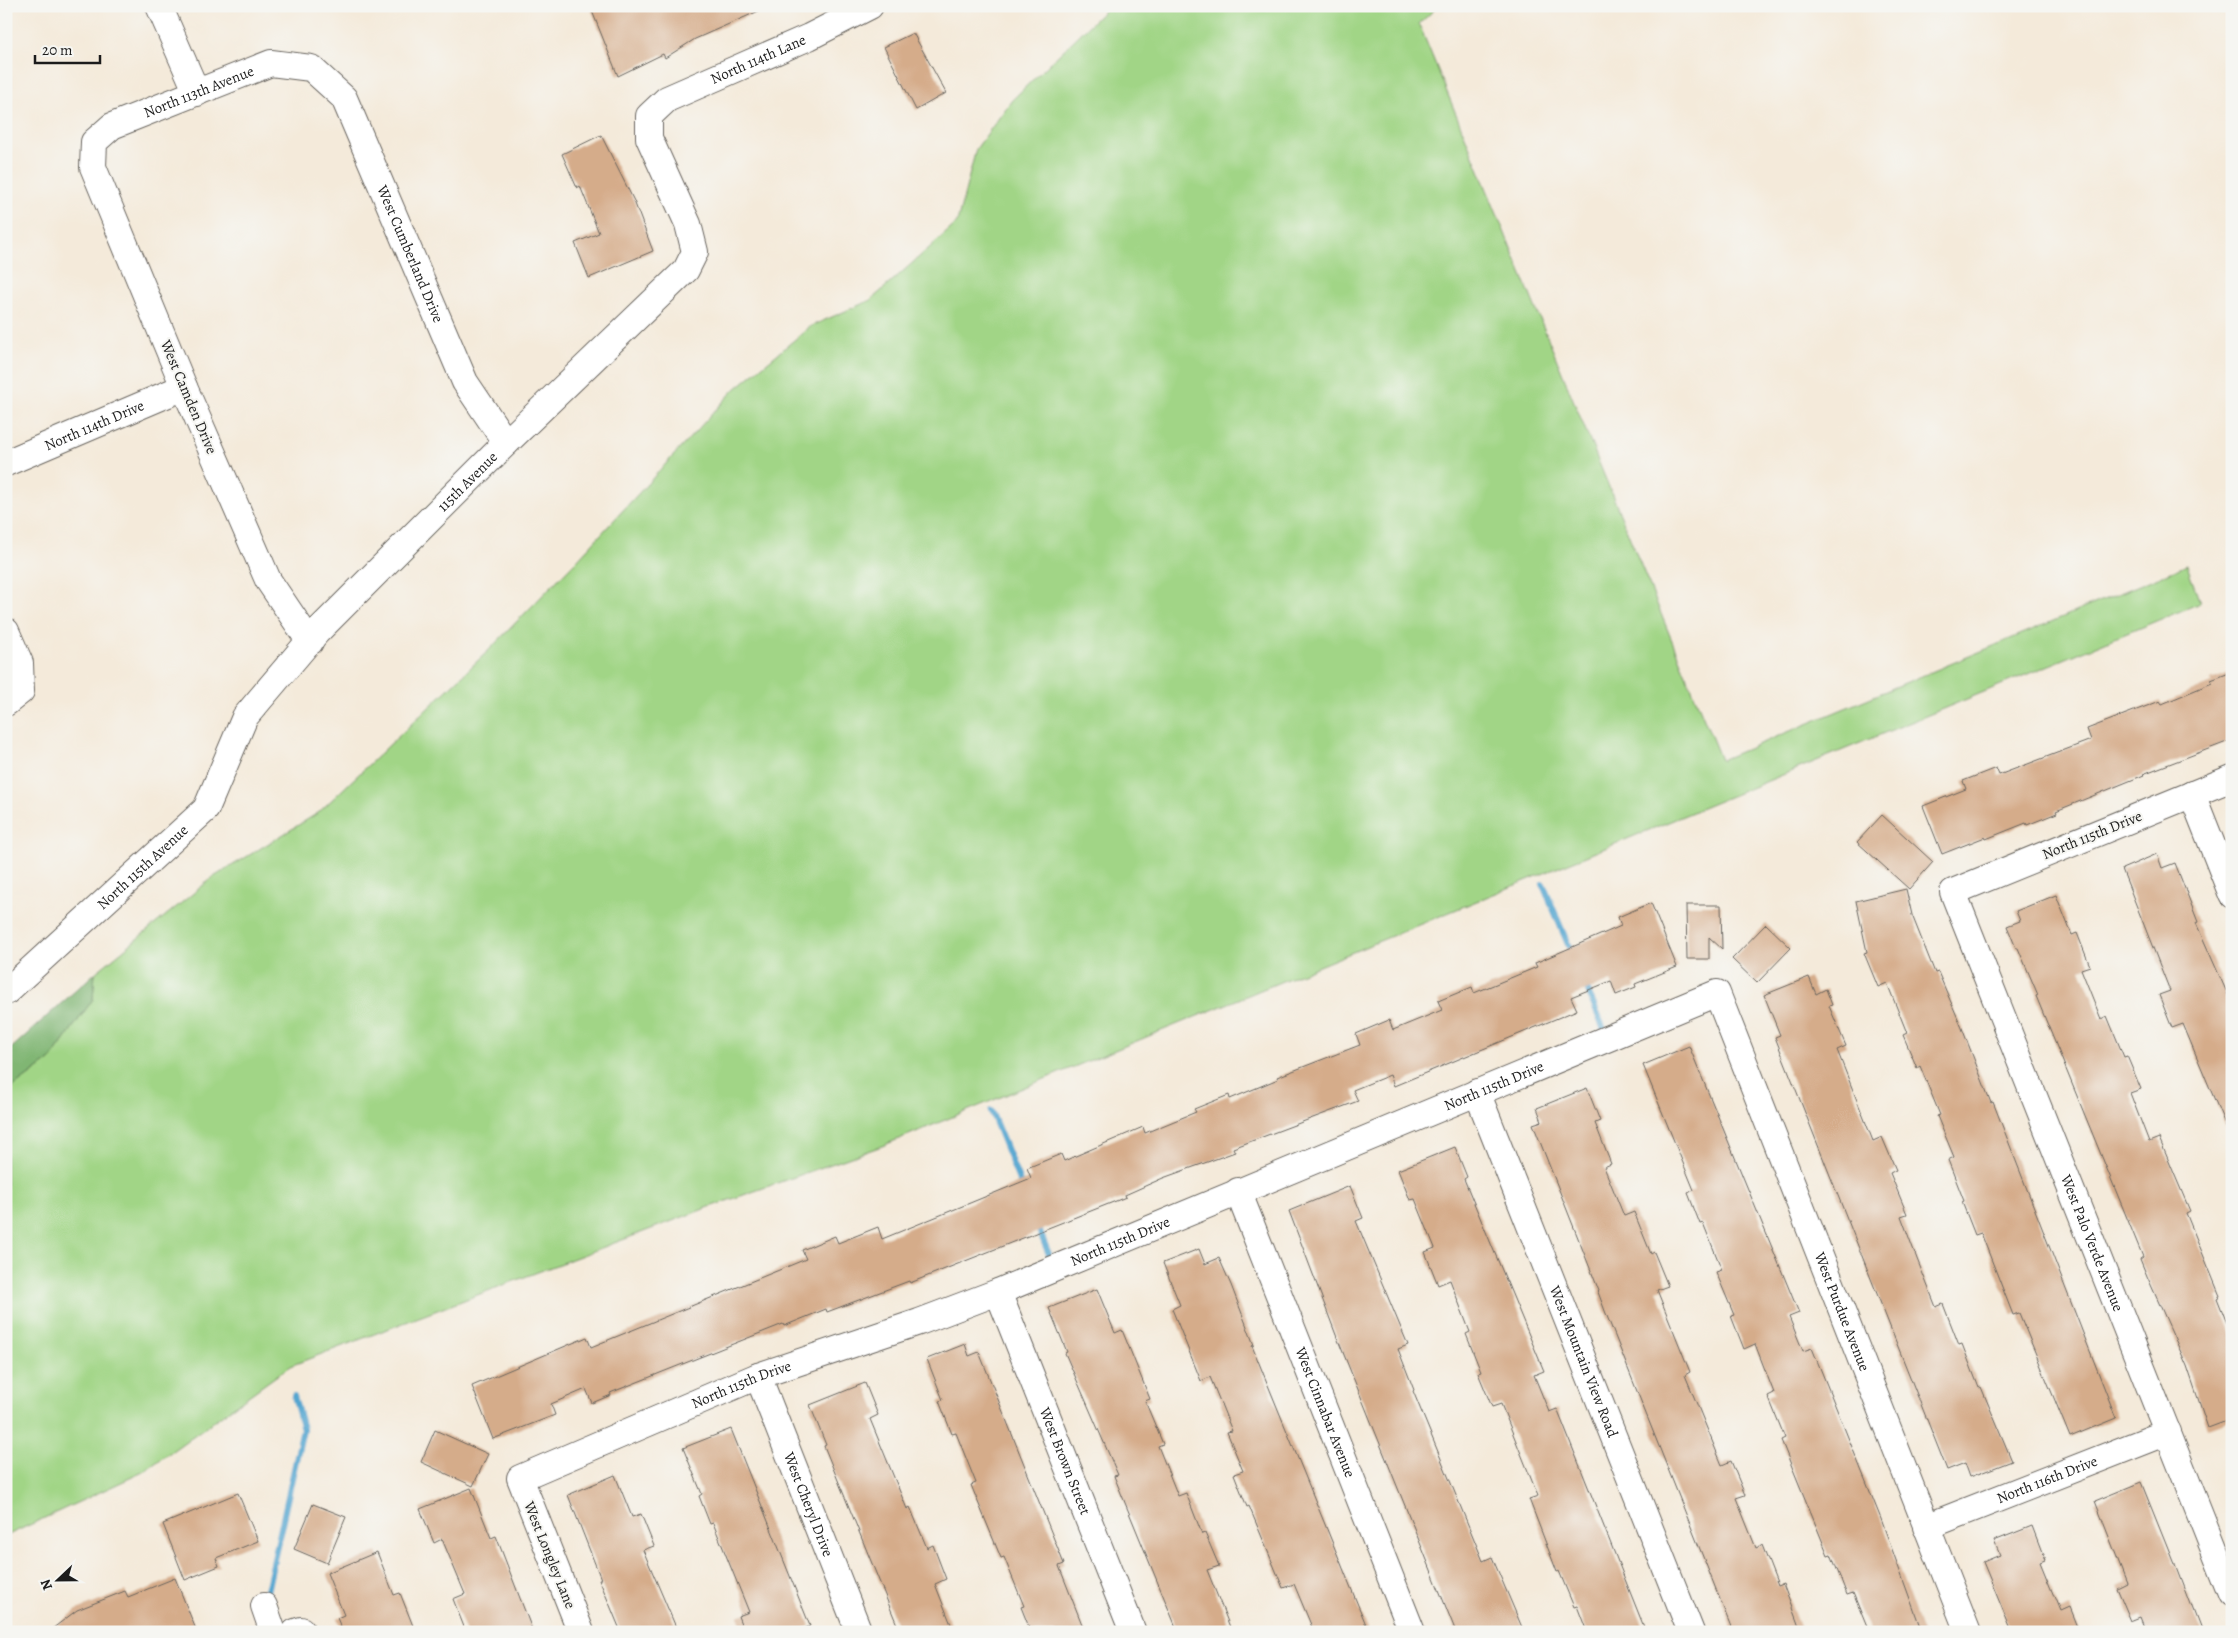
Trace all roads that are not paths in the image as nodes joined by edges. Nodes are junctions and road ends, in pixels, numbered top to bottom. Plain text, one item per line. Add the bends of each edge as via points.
1 (159, 6) edge
2 (870, 6) edge
3 (311, 68) joint
4 (196, 94) junction
5 (94, 142) joint
6 (695, 252) joint
7 (184, 387) junction
8 (506, 443) junction
9 (6, 463) edge
10 (6, 631) edge
11 (310, 642) junction
12 (14, 697) edge
13 (246, 717) joint
14 (2232, 778) edge
15 (2192, 794) junction
16 (1953, 892) joint
17 (2232, 895) edge
18 (6, 992) edge
19 (1717, 993) joint
20 (1477, 1092) junction
21 (1238, 1191) junction
22 (998, 1292) junction
23 (758, 1376) junction
24 (2168, 1432) junction
25 (520, 1478) joint
26 (1926, 1527) junction
27 (2232, 1595) edge
28 (264, 1606) dead end
29 (273, 1632) edge
30 (581, 1632) edge
31 (859, 1632) edge
32 (1134, 1632) edge
33 (1412, 1632) edge
34 (1692, 1632) edge
35 (1968, 1632) edge

1 - 4 street
2 - 6 street, North 114th Lane via 809,37 667,99 649,116 649,138 688,224
3 - 4 street, North 113th Avenue via 271,64
3 - 8 street, West Cumberland Drive via 344,98 466,382
4 - 5 street, North 113th Avenue via 112,126
5 - 7 street, West Camden Drive via 93,167
6 - 8 street, 115th Avenue via 686,270
7 - 9 street, North 114th Drive
7 - 11 street, West Camden Drive via 268,580
8 - 11 street, 115th Avenue
10 - 12 street via 20,663
11 - 13 street, 115th Avenue
13 - 18 street, North 115th Avenue via 206,809
14 - 15 street, North 115th Drive
15 - 16 street, North 115th Drive
15 - 17 street
16 - 24 street, West Palo Verde Avenue
19 - 20 street, North 115th Drive
19 - 26 street, West Purdue Avenue
20 - 21 street, North 115th Drive
20 - 34 street, West Mountain View Road
21 - 22 street, North 115th Drive
21 - 33 street, West Cinnabar Avenue
22 - 23 street, North 115th Drive
22 - 32 street, West Brown Street
23 - 25 street, North 115th Drive
23 - 31 street, West Cheryl Drive
24 - 26 street, North 116th Drive
24 - 27 street, West Palo Verde Avenue
25 - 30 street, West Longley Lane
26 - 35 street, West Purdue Avenue
28 - 29 street

